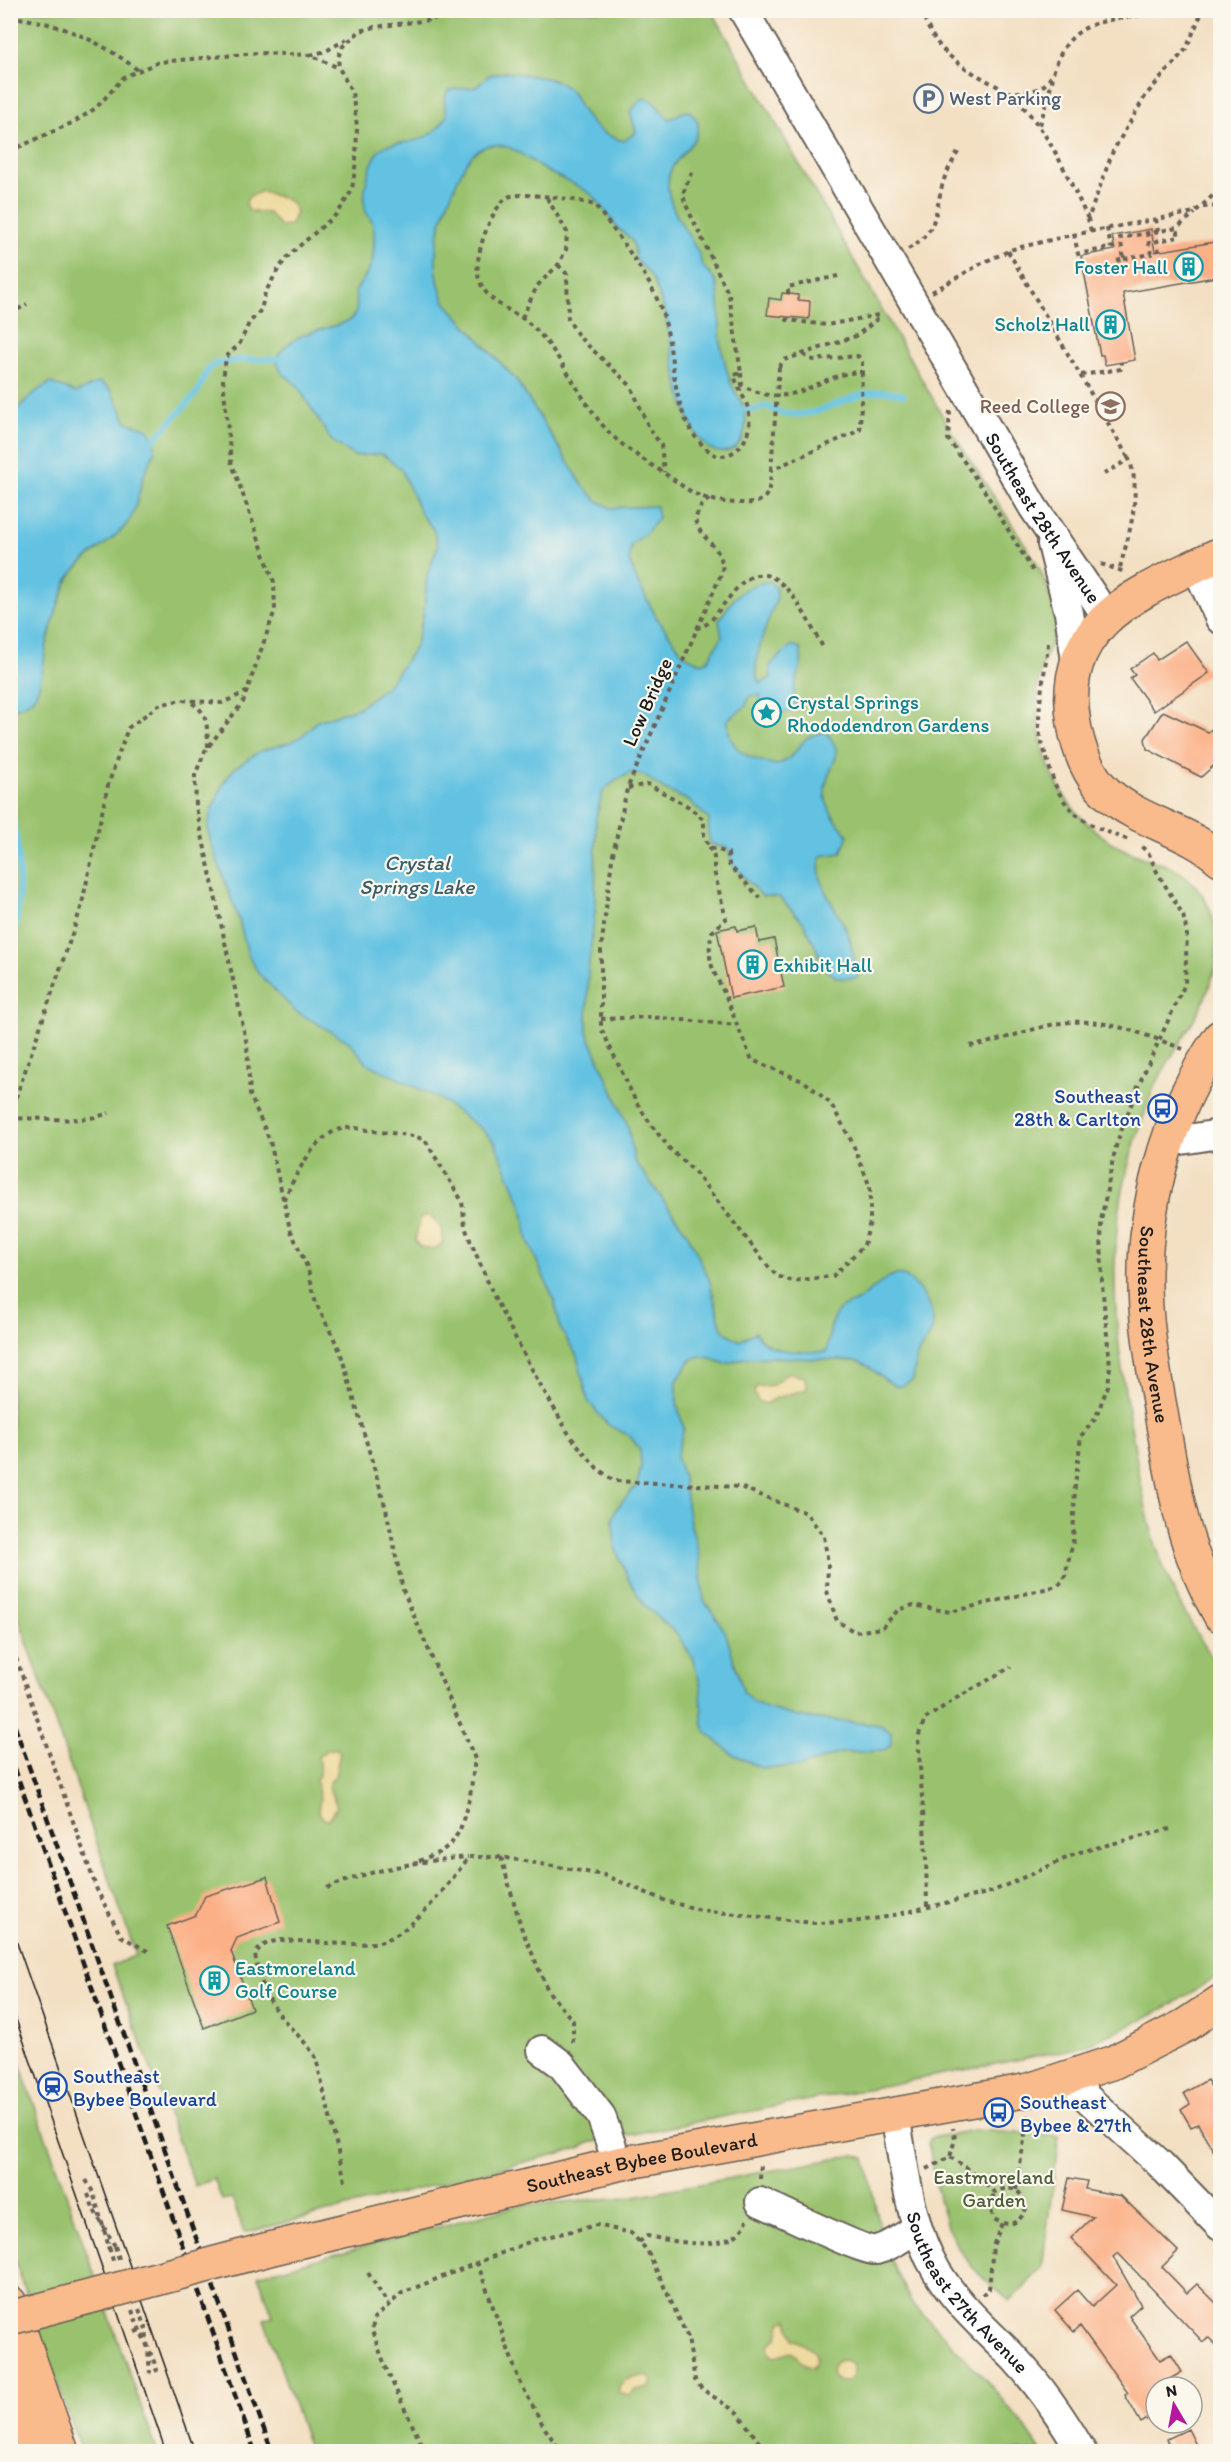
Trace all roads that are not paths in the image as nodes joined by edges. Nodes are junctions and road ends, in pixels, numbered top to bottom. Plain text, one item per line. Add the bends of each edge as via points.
1 (743, 10) edge
2 (1050, 536) junction
3 (1208, 560) edge
4 (1107, 617) junction
5 (1221, 619) edge
6 (1076, 661) junction
7 (1221, 859) edge
8 (1214, 1047) edge
9 (1221, 1134) edge
10 (1168, 1142) junction
11 (1221, 1615) edge
12 (1221, 2002) edge
13 (552, 2057) road end
14 (1071, 2078) junction
15 (895, 2116) junction
16 (618, 2164) junction
17 (756, 2200) road end
18 (1221, 2226) edge
19 (917, 2228) junction
20 (10, 2302) edge
21 (10, 2318) edge
22 (10, 2381) edge
23 (40, 2449) edge
24 (1082, 2451) edge

1 - 2 street, Southeast 28th Avenue
2 - 4 street, Southeast 28th Avenue
2 - 6 street
3 - 4 main road via 1123,602
3 - 5 street
4 - 6 main road, Southeast 28th Avenue
6 - 7 main road, Southeast 28th Avenue via 1072,713 1076,736 1092,775 1121,805 1197,841
8 - 10 main road, Southeast 28th Avenue via 1189,1091
9 - 10 street
10 - 11 main road, Southeast 28th Avenue via 1149,1222 1147,1328 1180,1515 1193,1561
12 - 14 main road, Southeast Bybee Boulevard via 1159,2040
13 - 16 street via 601,2116
14 - 15 main road, Southeast Bybee Boulevard
14 - 18 street
15 - 16 main road, Southeast Bybee Boulevard
15 - 19 street, Southeast 27th Avenue
16 - 21 main road, Southeast Bybee Boulevard, bridge via 265,2250
17 - 19 street via 863,2249 875,2250
19 - 24 street, Southeast 27th Avenue via 936,2270 965,2310 1029,2376
20 - 23 main road
22 - 23 main road

